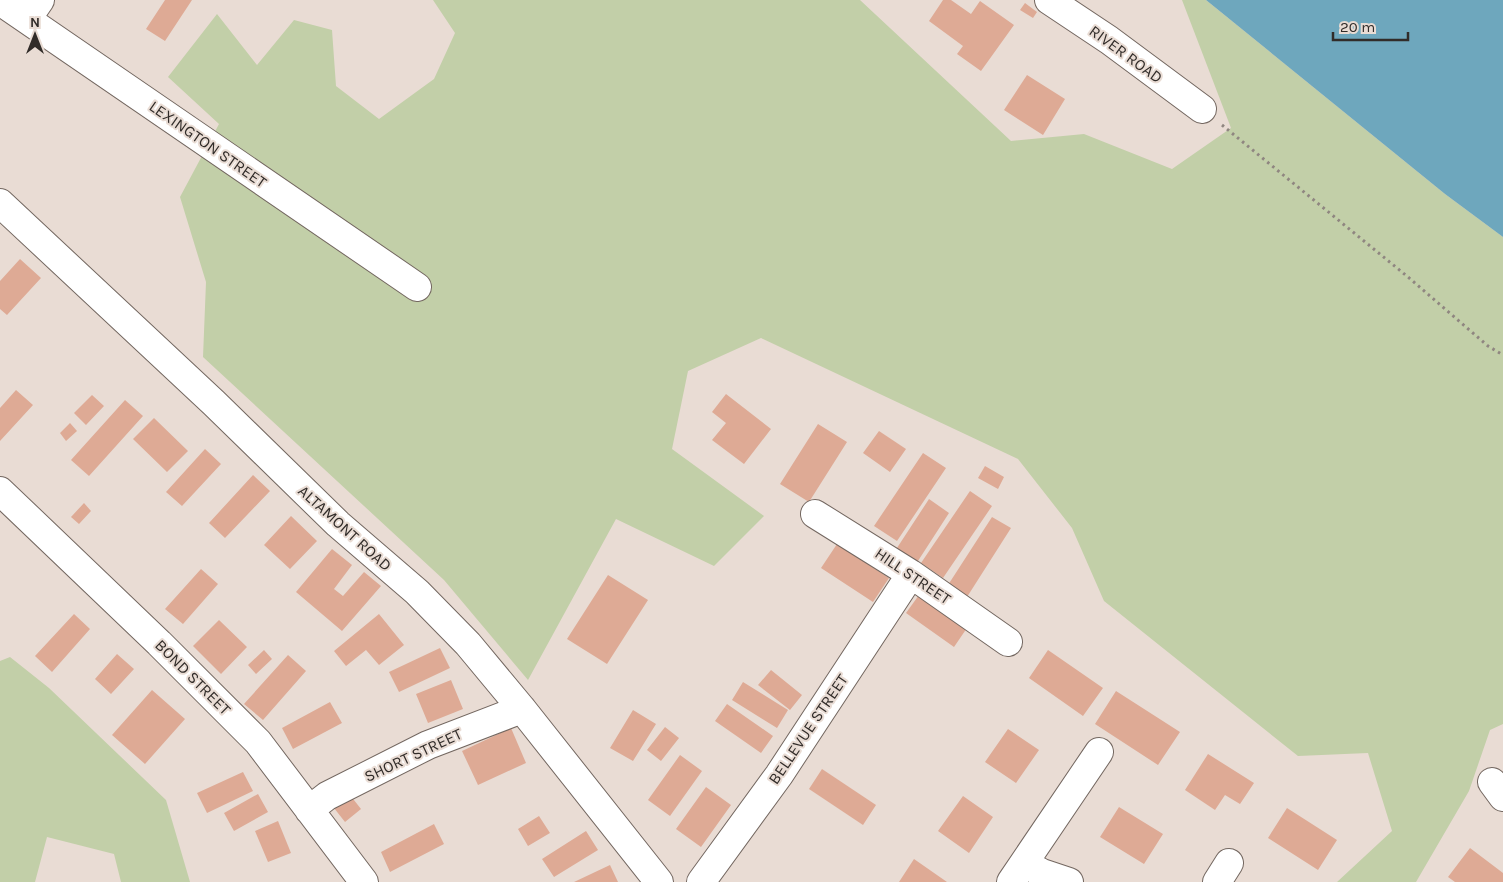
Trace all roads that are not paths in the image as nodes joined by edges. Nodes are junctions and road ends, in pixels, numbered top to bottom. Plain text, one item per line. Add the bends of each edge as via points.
1 (1049, 0) edge
2 (0, 1) edge
3 (33, 10) edge
4 (1202, 109) road end
5 (0, 203) edge
6 (417, 287) dead end
7 (0, 491) edge
8 (815, 514) dead end
9 (911, 574) junction
10 (1008, 642) dead end
11 (522, 709) junction
12 (1099, 752) dead end
13 (309, 810) junction
14 (1018, 872) edge
15 (364, 882) edge
16 (659, 882) edge
17 (701, 882) edge
18 (1069, 882) edge

1 - 4 street, RIVER ROAD
2 - 3 street, LEXINGTON STREET
3 - 6 street, LEXINGTON STREET
5 - 11 street, ALTAMONT ROAD via 338,524 417,592 468,644
7 - 13 street, BOND STREET via 258,742
8 - 9 street, HILL STREET
9 - 10 street, HILL STREET
9 - 17 street, BELLEVUE STREET via 779,774
11 - 13 street, SHORT STREET via 428,745 327,796
11 - 16 street, ALTAMONT ROAD
12 - 14 street
13 - 15 street, BOND STREET
14 - 18 street via 1042,873

